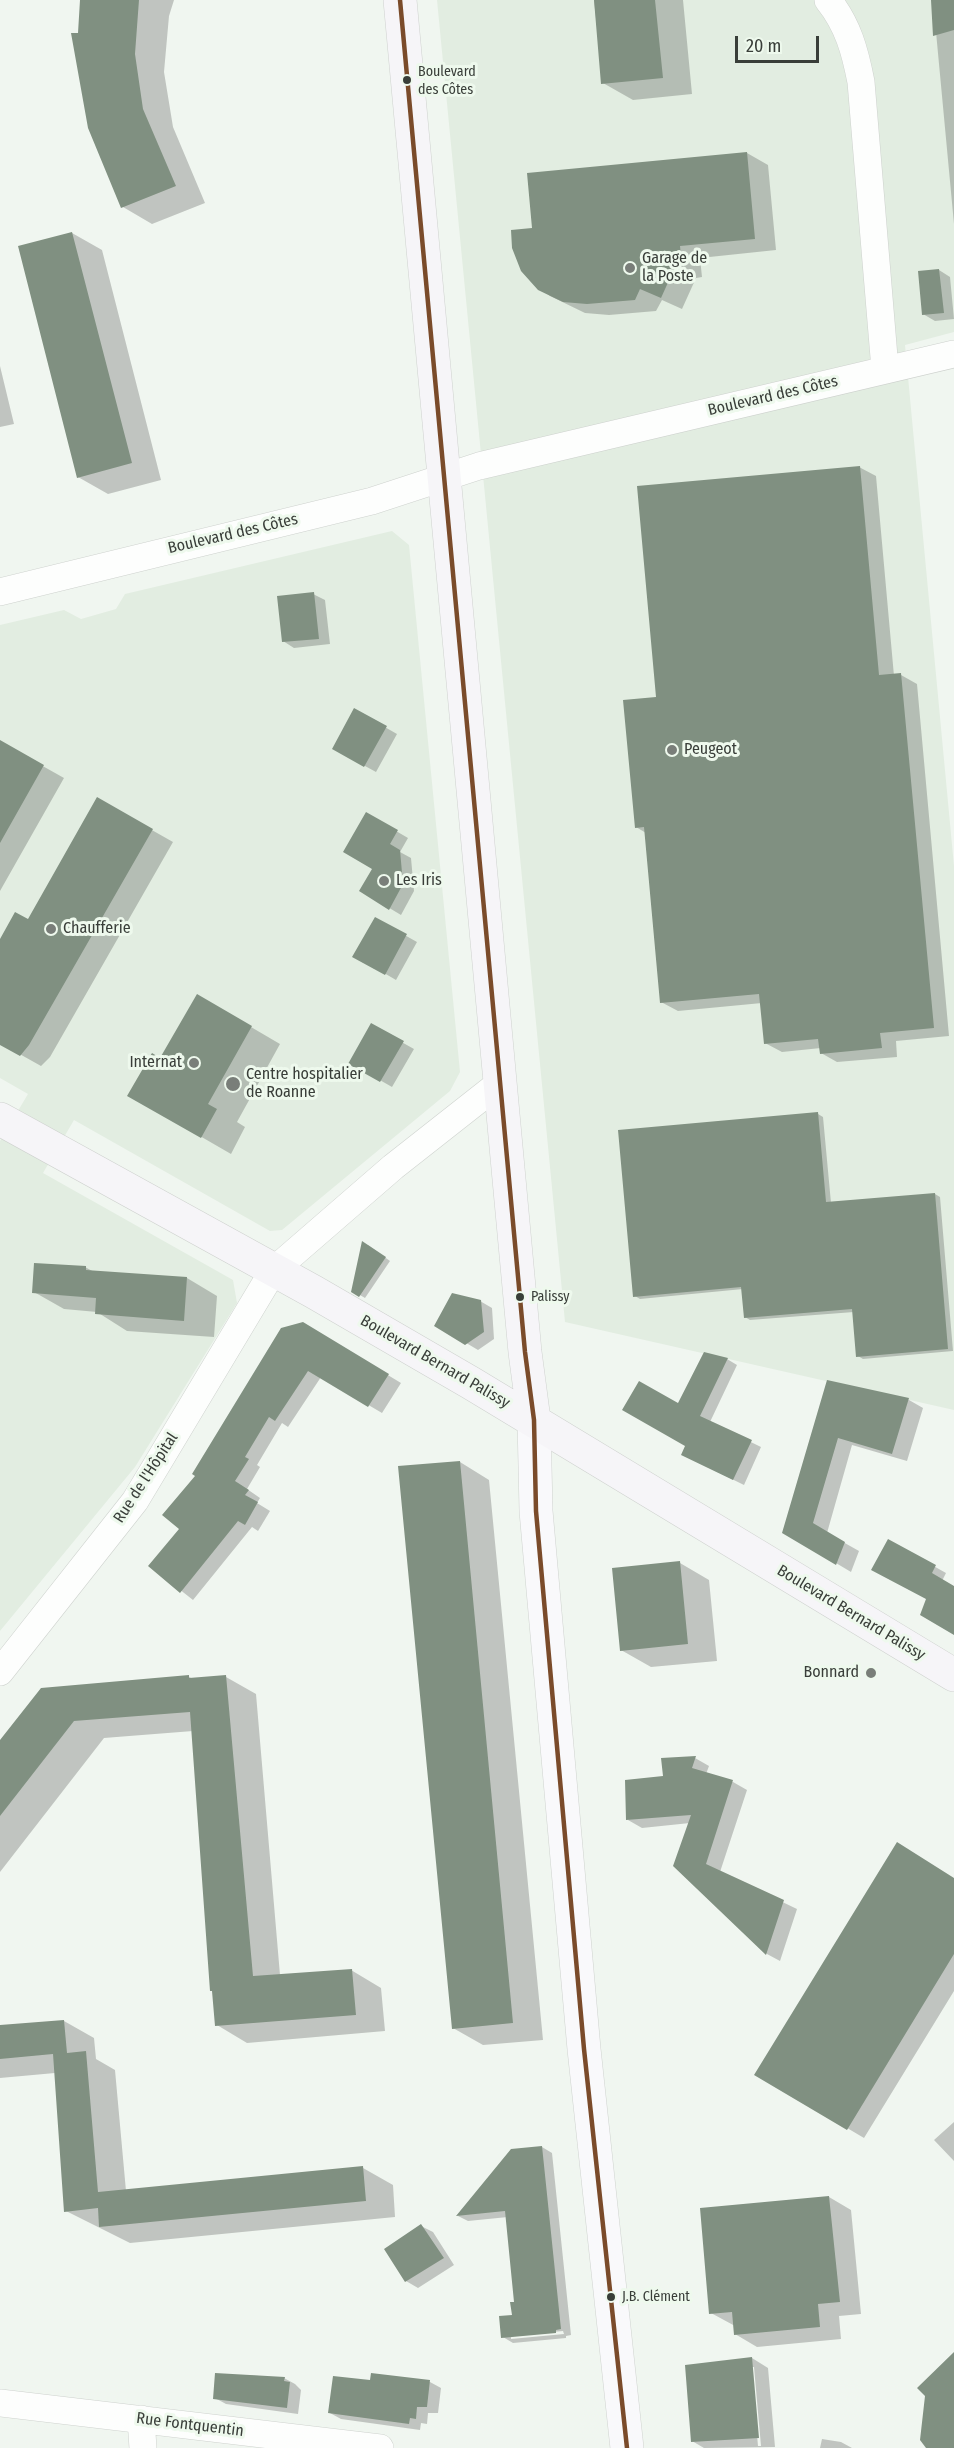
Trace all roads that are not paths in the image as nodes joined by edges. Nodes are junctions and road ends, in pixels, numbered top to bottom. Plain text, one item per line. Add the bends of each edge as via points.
1 (400, 0) edge
2 (828, 0) edge
3 (954, 354) edge
4 (885, 369) junction
5 (444, 480) junction
6 (0, 592) edge
7 (501, 1082) junction
8 (0, 1119) edge
9 (273, 1271) junction
10 (534, 1420) junction
11 (0, 1672) edge
12 (954, 1675) edge
13 (0, 2403) edge
14 (141, 2419) junction
15 (143, 2448) edge
16 (380, 2448) edge
17 (627, 2448) edge

1 - 5 main road
2 - 4 street via 842,17 861,82
3 - 4 street, Boulevard des Côtes
4 - 5 street, Boulevard des Côtes via 479,466
5 - 6 street, Boulevard des Côtes
5 - 7 main road
7 - 9 street, Rue de l'Hôpital via 393,1167
7 - 10 main road
8 - 9 main road, Boulevard Bernard Palissy
9 - 10 main road, Boulevard Bernard Palissy
9 - 11 street, Rue de l'Hôpital via 135,1501
10 - 12 main road, Boulevard Bernard Palissy
10 - 17 street via 536,1511 584,2049
13 - 14 street, Rue Fontquentin
14 - 15 street
14 - 16 street, Rue Fontquentin

